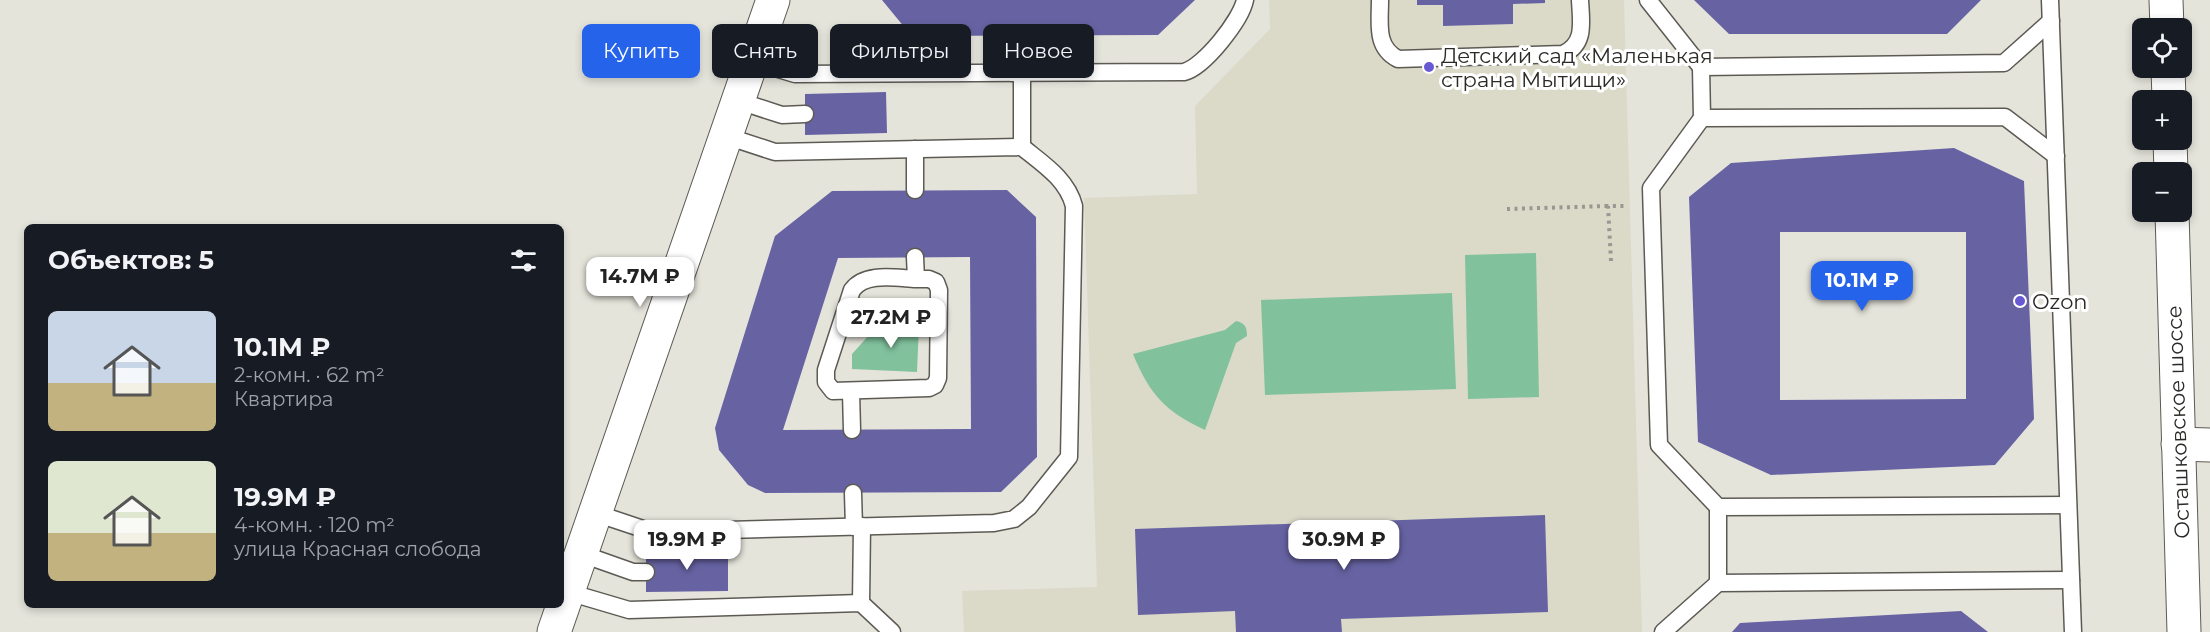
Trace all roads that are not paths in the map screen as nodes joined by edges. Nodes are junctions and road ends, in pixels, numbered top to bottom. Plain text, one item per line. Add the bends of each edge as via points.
1 (773, 0) edge
2 (1245, 0) edge
3 (1380, 0) edge
4 (1580, 0) edge
5 (1648, 0) edge
6 (2050, 0) edge
7 (2166, 0) edge
8 (2167, 18) edge
9 (2051, 21) junction
10 (765, 24) edge
11 (1701, 67) junction
12 (983, 73) edge
13 (1094, 73) edge
14 (818, 74) edge
15 (746, 78) edge
16 (1018, 78) edge
17 (739, 100) junction
18 (805, 114) dead end
19 (1702, 118) junction
20 (726, 136) junction
21 (1022, 147) junction
22 (915, 149) junction
23 (2056, 156) junction
24 (915, 190) dead end
25 (2173, 222) edge
26 (915, 257) dead end
27 (916, 279) junction
28 (851, 392) junction
29 (852, 430) dead end
30 (2194, 444) edge
31 (853, 493) dead end
32 (2068, 505) junction
33 (1718, 507) junction
34 (595, 513) junction
35 (858, 527) junction
36 (582, 554) junction
37 (646, 572) dead end
38 (2071, 580) junction
39 (1718, 583) junction
40 (568, 592) junction
41 (564, 603) edge
42 (861, 603) junction
43 (562, 608) edge
44 (554, 632) edge
45 (892, 632) edge
46 (1663, 632) edge
47 (2073, 632) edge
48 (2184, 632) edge

1 - 10 street
2 - 13 lane via 1238,16 1195,69
3 - 4 lane via 1381,45 1398,59 1563,54 1575,49 1581,37
5 - 11 lane
6 - 9 lane
7 - 8 street
9 - 11 lane via 2004,63
9 - 23 lane
11 - 19 lane
12 - 14 lane
15 - 17 street
16 - 21 lane
17 - 18 lane via 782,116
17 - 20 street
19 - 23 lane via 2005,117
19 - 33 lane via 1651,188 1659,445
20 - 22 lane via 775,152
20 - 34 street
21 - 22 lane
21 - 35 lane via 1062,180 1074,206 1069,457 1029,507 1014,519
22 - 24 lane
23 - 32 lane
25 - 30 street, Осташковское шоссе
26 - 27 lane
27 - 28 lane via 866,278 852,290 825,376 833,391
27 - 28 lane via 936,282 939,290 935,385
28 - 29 lane
30 - 48 street, Осташковское шоссе
31 - 35 lane
32 - 33 lane
32 - 38 lane
33 - 39 lane
34 - 35 lane via 652,532
34 - 36 street
35 - 42 lane
36 - 37 lane via 633,572
36 - 40 street
38 - 39 lane
38 - 47 lane
39 - 46 lane
40 - 41 street
40 - 42 lane via 629,610
42 - 45 lane
43 - 44 street

